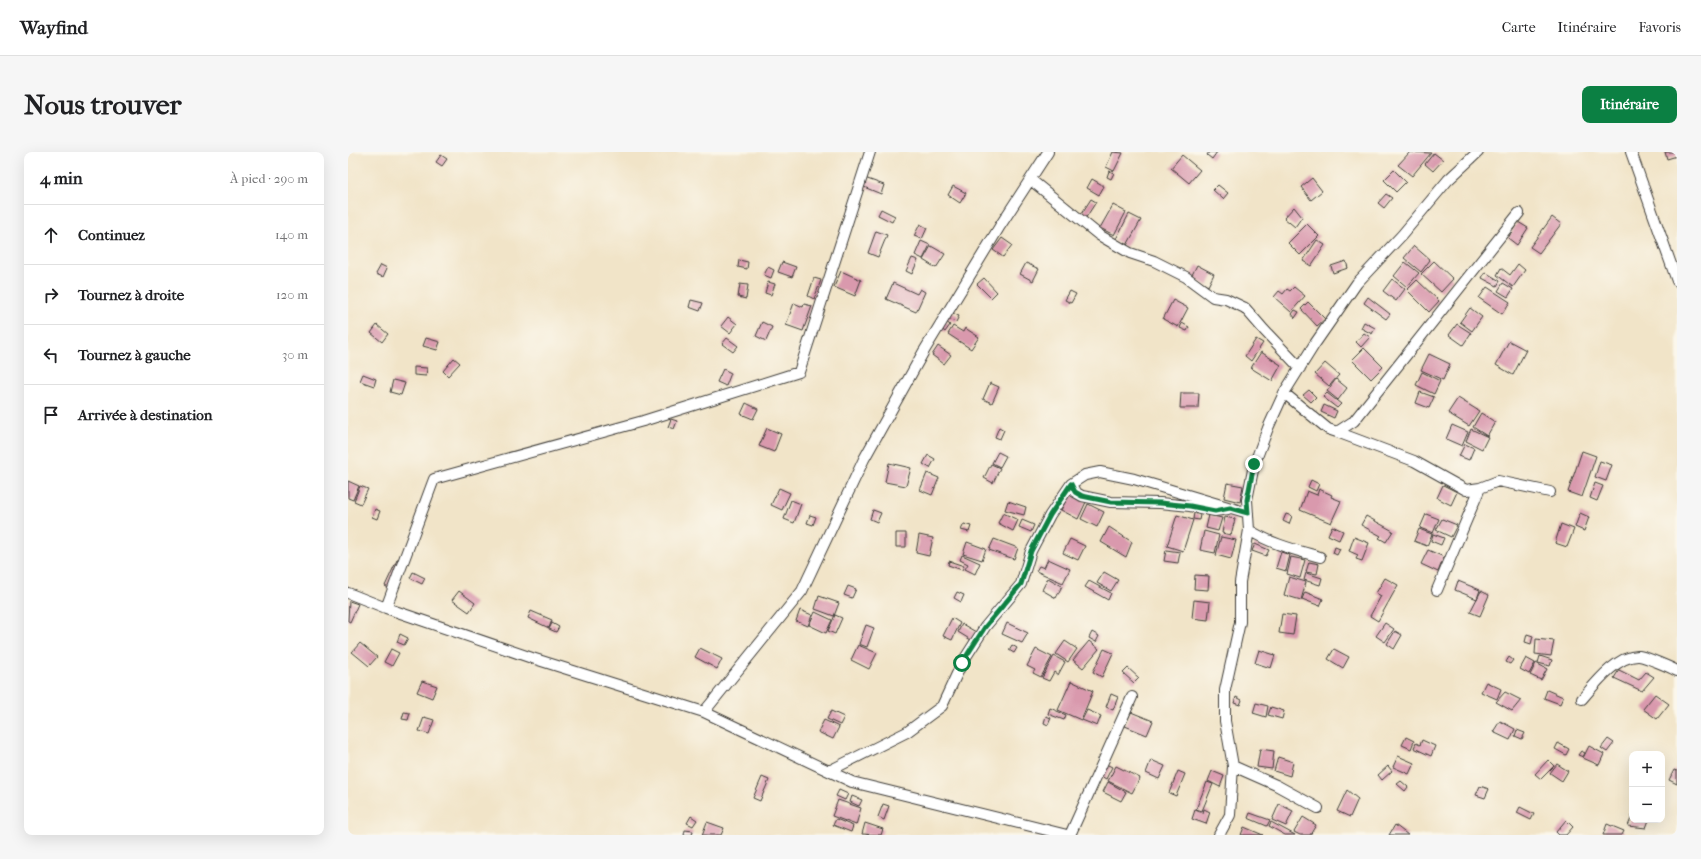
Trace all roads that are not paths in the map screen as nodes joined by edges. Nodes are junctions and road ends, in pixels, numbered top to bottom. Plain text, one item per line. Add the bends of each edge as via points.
1 (870, 152) edge
2 (1048, 152) edge
3 (1478, 152) edge
4 (1631, 152) edge
5 (1031, 180) junction
6 (1519, 213) dead end
7 (1677, 281) edge
8 (1300, 368) junction
9 (1284, 393) junction
10 (1337, 432) junction
11 (1071, 484) junction
12 (1480, 488) junction
13 (1550, 492) dead end
14 (1230, 508) junction
15 (1248, 513) junction
16 (1249, 530) junction
17 (1320, 557) dead end
18 (1437, 590) dead end
19 (348, 593) edge
20 (386, 608) junction
21 (1677, 671) edge
22 (1132, 697) dead end
23 (1582, 699) dead end
24 (704, 712) junction
25 (1232, 766) junction
26 (829, 771) junction
27 (1318, 808) dead end
28 (1068, 835) edge
29 (1219, 835) edge

1 - 20 street via 799,372 643,421 434,479
2 - 5 street
3 - 8 street via 1448,180 1357,283
4 - 7 street
5 - 8 street via 1099,235 1130,253 1154,261 1186,277 1213,297 1226,299 1245,308
5 - 24 street via 924,351 864,459 802,591
6 - 10 street via 1354,422
8 - 9 street
9 - 10 street via 1328,429
9 - 15 street via 1254,464 1247,500
10 - 12 street via 1414,461 1466,490
11 - 14 street via 1075,492 1082,496 1111,502 1160,503 1215,511
11 - 14 street via 1085,475 1100,472 1134,479
11 - 26 street via 1050,515 1031,551 1021,584 981,633 962,663 942,706 907,732
12 - 13 street via 1498,481
12 - 18 street
14 - 15 street
15 - 16 street
16 - 17 street via 1282,546
16 - 25 street via 1240,582 1240,622 1225,690 1225,721
19 - 20 street
20 - 24 street via 532,658
21 - 23 street via 1639,656 1624,660 1602,676
22 - 28 street
24 - 26 street
25 - 27 street via 1276,785
25 - 29 street via 1230,815
26 - 28 street via 852,782

